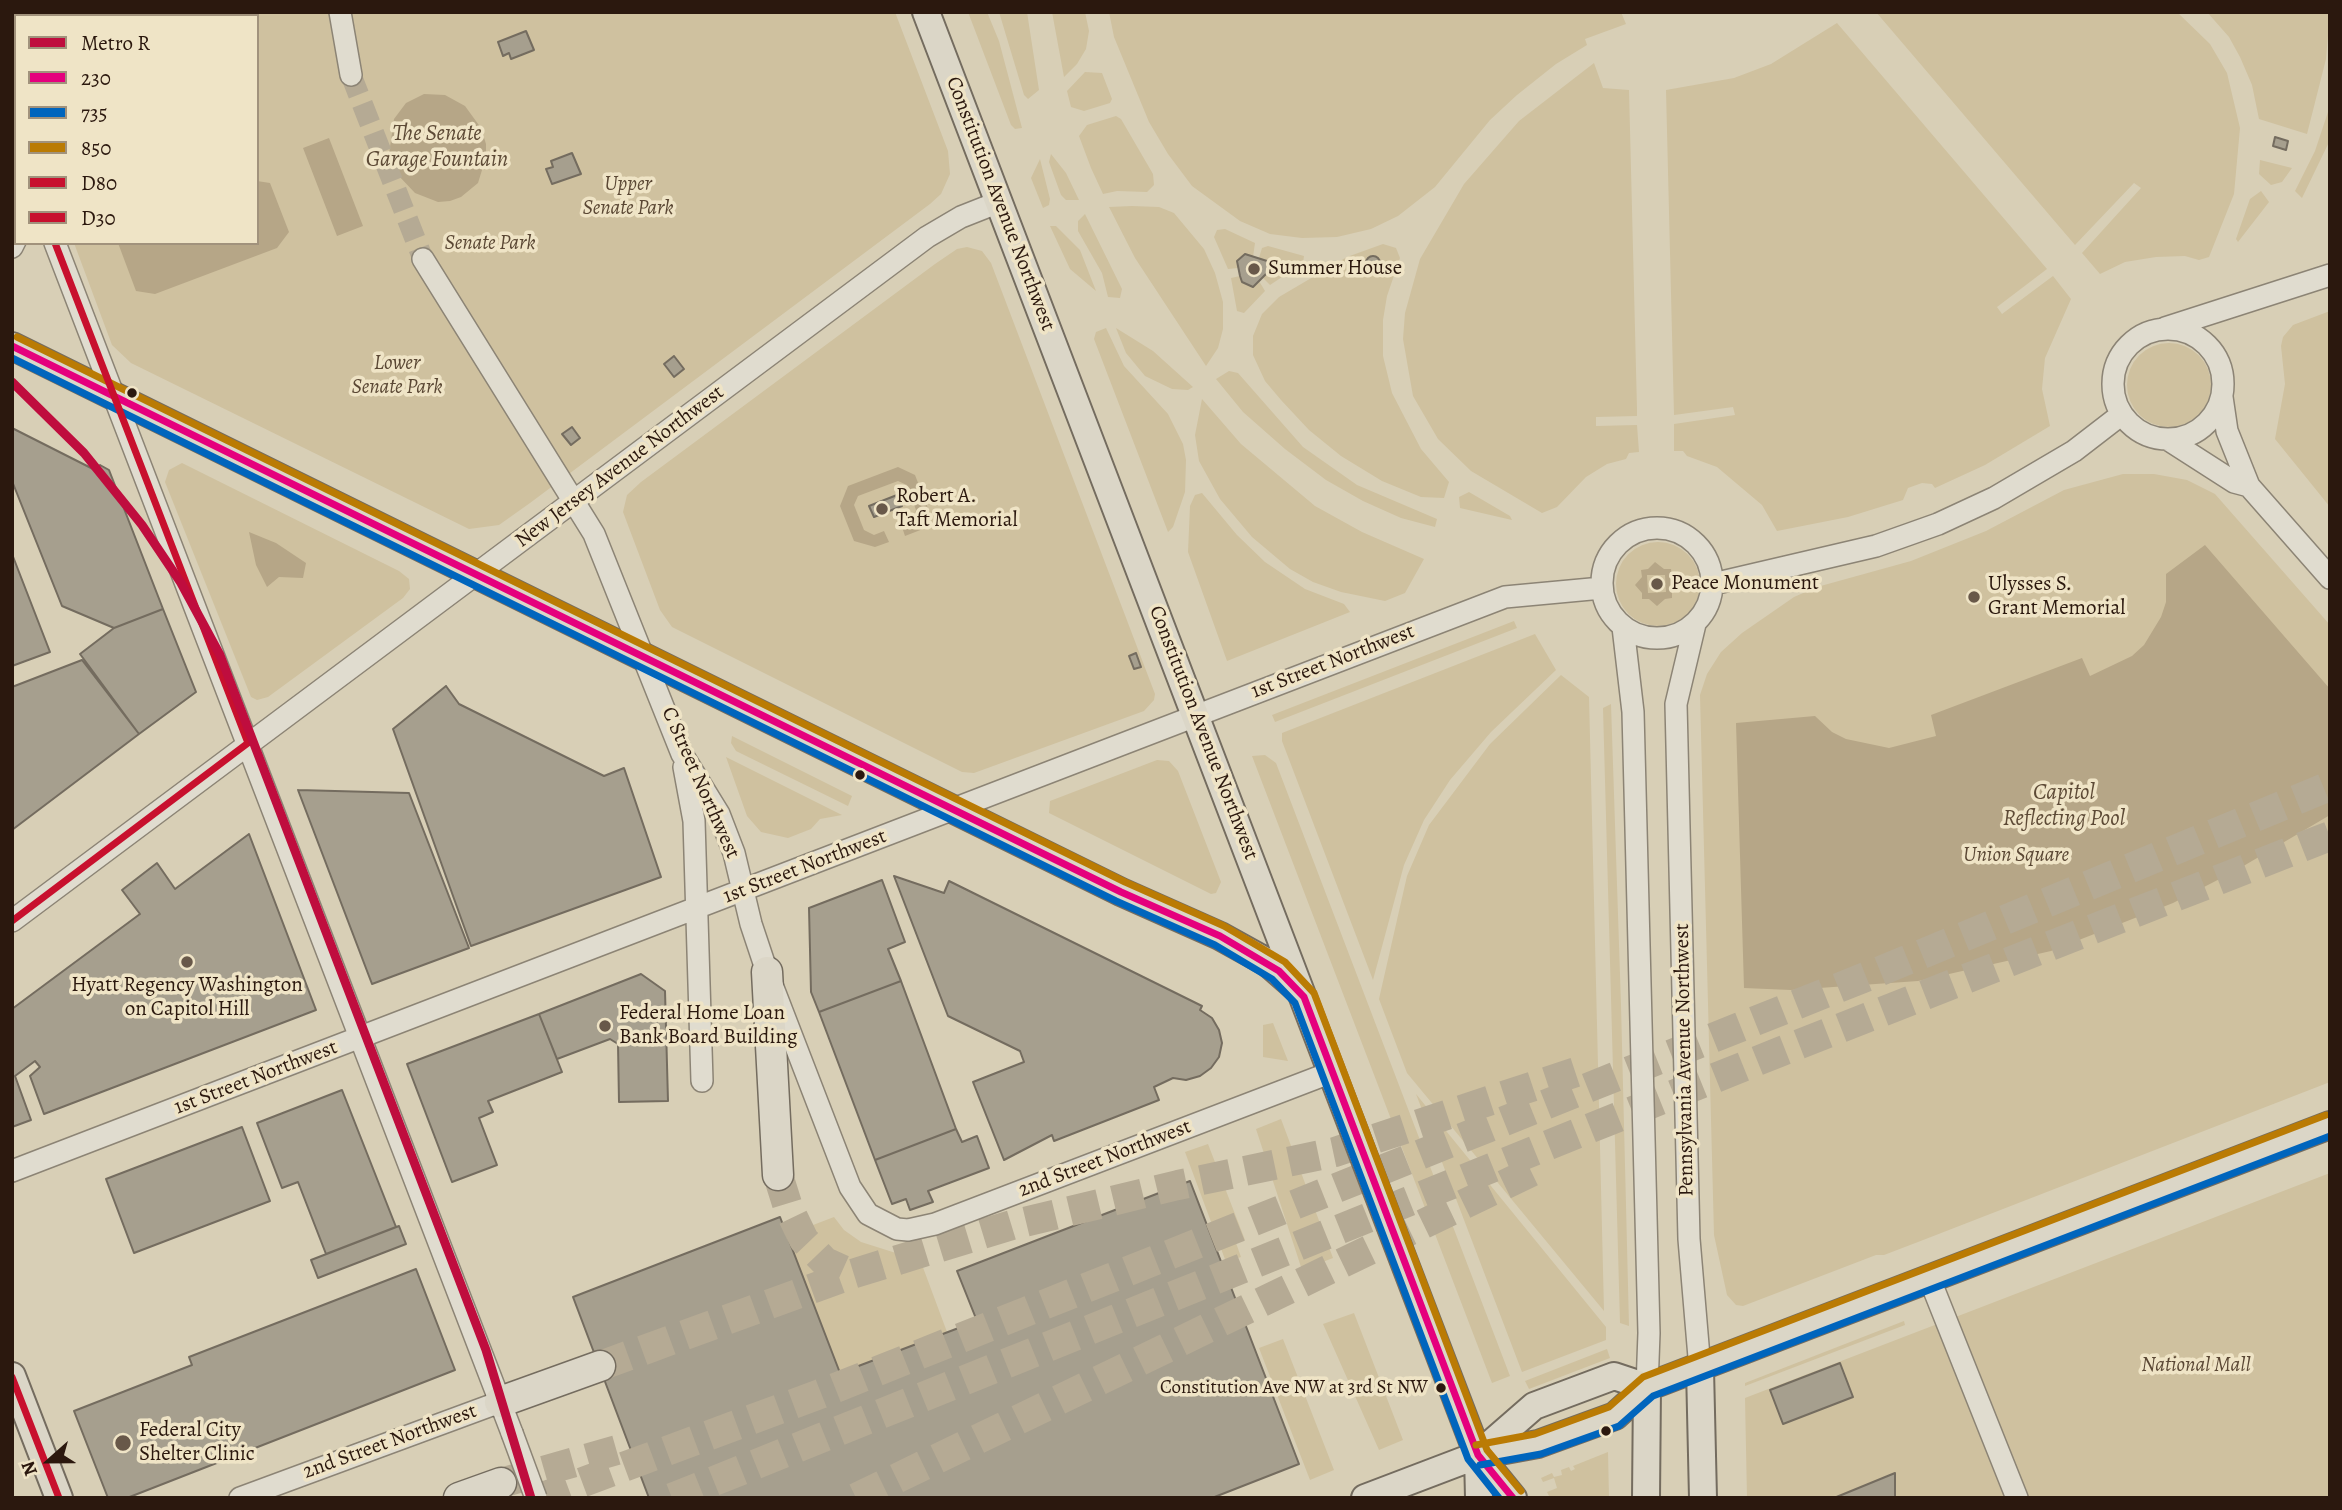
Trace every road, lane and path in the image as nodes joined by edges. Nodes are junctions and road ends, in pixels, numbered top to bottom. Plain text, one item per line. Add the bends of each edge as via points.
1 (340, 12) edge
2 (926, 12) edge
3 (351, 75) tunnel mouth
4 (999, 202) junction
5 (56, 245) edge
6 (423, 258) tunnel mouth
7 (2330, 275) edge
8 (2158, 330) junction
9 (12, 346) edge
10 (114, 396) junction
11 (2222, 397) junction
12 (2122, 414) junction
13 (2167, 439) junction
14 (2249, 486) junction
15 (575, 502) junction
16 (477, 573) junction
17 (2330, 578) edge
18 (1713, 584) junction
19 (1602, 588) junction
20 (1695, 624) junction
21 (1623, 627) junction
22 (645, 658) junction
23 (1196, 716) junction
24 (248, 743) junction
25 (682, 754) junction
26 (956, 809) junction
27 (743, 891) junction
28 (696, 909) junction
29 (12, 920) edge
30 (767, 972) junction
31 (1304, 997) junction
32 (362, 1038) junction
33 (1332, 1072) junction
34 (702, 1081) dead end
35 (2330, 1125) edge
36 (12, 1171) edge
37 (778, 1175) tunnel mouth
38 (877, 1221) joint
39 (1930, 1280) junction
40 (600, 1367) tunnel mouth
41 (1700, 1369) junction
42 (12, 1376) edge
43 (1647, 1387) junction
44 (500, 1402) junction
45 (1478, 1455) junction
46 (501, 1482) tunnel mouth
47 (59, 1498) edge
48 (240, 1498) edge
49 (459, 1498) edge
50 (536, 1498) edge
51 (1365, 1498) edge
52 (1479, 1498) edge
53 (1513, 1498) edge
54 (1646, 1498) edge
55 (1703, 1498) edge
56 (2017, 1498) edge

1 - 3 street
2 - 4 main road, Constitution Avenue Northwest
4 - 15 street, New Jersey Avenue Northwest via 928,237
4 - 23 main road, Constitution Avenue Northwest
5 - 10 street
6 - 15 street, C Street Northwest
7 - 8 street
8 - 11 street via 2191,334 2209,348 2220,367
8 - 12 street via 2132,343 2116,369 2113,385
9 - 10 main road
10 - 16 main road
10 - 24 street
11 - 13 street via 2203,427
11 - 14 street via 2227,431
12 - 13 street via 2138,430
12 - 18 street via 2062,458 1938,524 1876,546
13 - 14 street via 2234,482
14 - 17 street
15 - 16 street, New Jersey Avenue Northwest
15 - 22 street, C Street Northwest via 594,534
16 - 22 main road
16 - 24 street, New Jersey Avenue Northwest
18 - 19 street via 1709,562 1696,543 1674,530 1649,528 1615,546 1604,566
18 - 20 street via 1708,605
19 - 21 street via 1609,610
19 - 23 street, 1st Street Northwest via 1504,597
20 - 21 street via 1660,638 1634,634
20 - 41 street, Pennsylvania Avenue Northwest via 1676,704 1689,1239
21 - 43 street, Pennsylvania Avenue Northwest via 1633,712
22 - 25 street, C Street Northwest
22 - 26 main road
23 - 26 street, 1st Street Northwest
23 - 31 main road, Constitution Avenue Northwest
24 - 29 street, New Jersey Avenue Northwest
24 - 32 street
25 - 27 street, C Street Northwest via 719,814
25 - 28 street via 694,821
26 - 27 street, 1st Street Northwest
26 - 31 main road via 1254,954
27 - 28 street, 1st Street Northwest
27 - 30 street, C Street Northwest
28 - 32 street, 1st Street Northwest
28 - 34 street
30 - 37 highway
30 - 38 street, C Street Northwest via 850,1187
31 - 33 main road, Constitution Avenue Northwest
32 - 36 street, 1st Street Northwest
32 - 44 street
33 - 38 street, 2nd Street Northwest via 935,1224 908,1230
33 - 45 main road, Constitution Avenue Northwest
35 - 39 main road
39 - 41 main road
39 - 56 street
40 - 44 highway
41 - 43 main road
41 - 55 main road, Pennsylvania Avenue Northwest
42 - 47 main road
43 - 45 main road via 1615,1416 1538,1444
43 - 45 main road via 1614,1376 1534,1406
43 - 54 main road, Pennsylvania Avenue Northwest
44 - 48 street, 2nd Street Northwest
44 - 50 street, bridge
45 - 51 main road
45 - 52 main road, Constitution Avenue Northwest
45 - 53 main road, Constitution Avenue Northwest
46 - 49 highway

